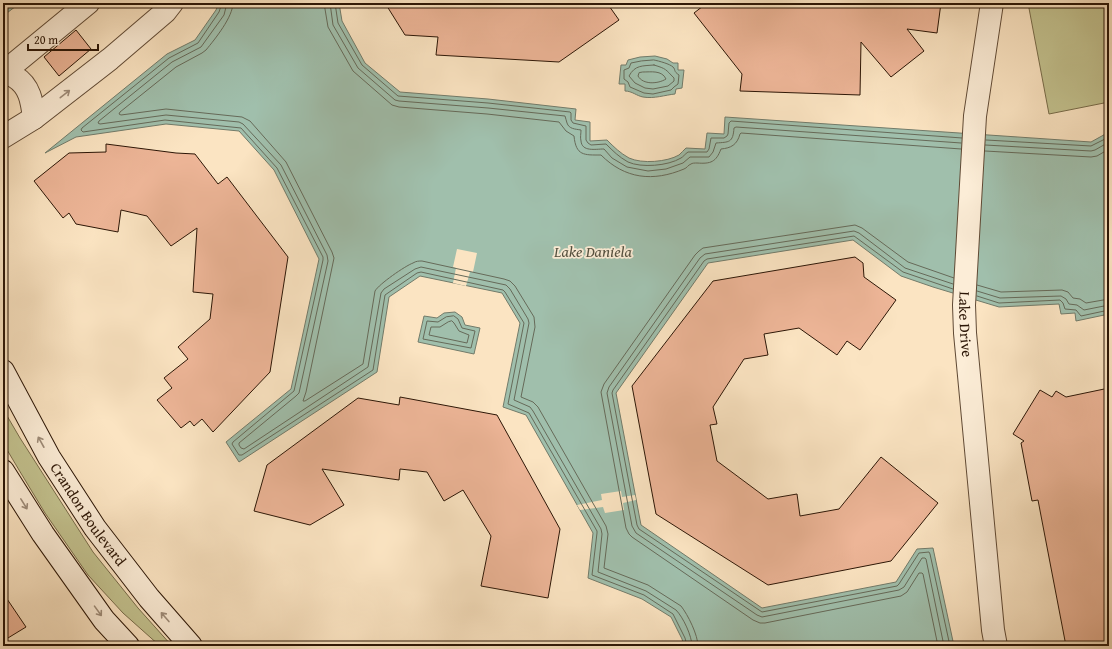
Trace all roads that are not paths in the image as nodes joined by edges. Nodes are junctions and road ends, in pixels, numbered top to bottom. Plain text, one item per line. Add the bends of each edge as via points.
1 (88, 3) edge
2 (172, 3) edge
3 (992, 3) edge
4 (3, 72) edge
5 (34, 118) junction
6 (3, 137) edge
7 (3, 371) edge
8 (3, 471) edge
9 (128, 646) edge
10 (191, 646) edge
11 (996, 646) edge

1 - 4 street
5 -> 2 street via 110,59
3 - 11 street, Lake Drive via 975,116 964,305
4 - 5 street via 24,84 32,99
5 - 6 street
10 -> 7 street, Crandon Boulevard via 149,598 95,528 49,457
8 -> 9 street via 43,534 104,620

